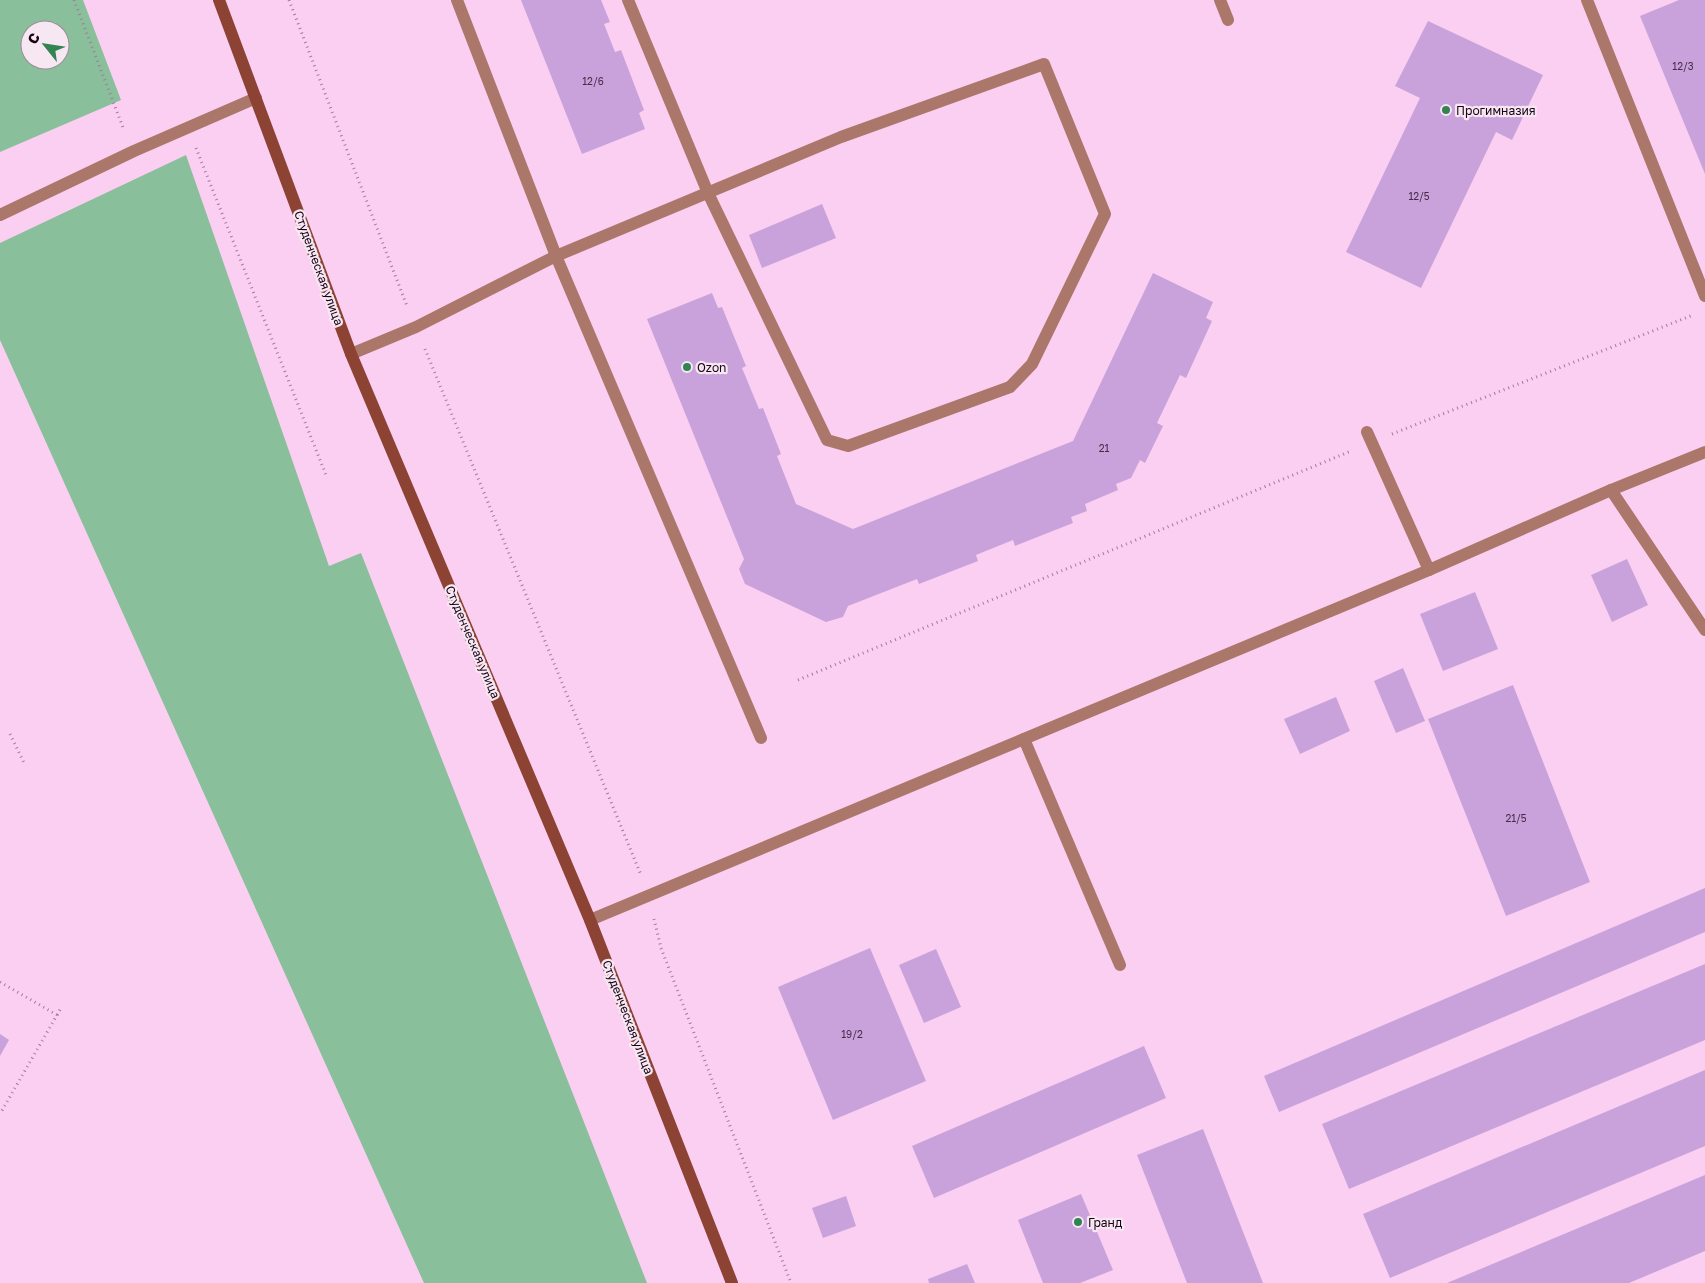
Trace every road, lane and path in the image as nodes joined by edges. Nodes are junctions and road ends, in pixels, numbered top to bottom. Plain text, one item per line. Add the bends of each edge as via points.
1 (74, 0) edge
2 (219, 0) edge
3 (290, 0) edge
4 (457, 0) edge
5 (628, 0) edge
6 (1220, 0) edge
7 (1587, 0) edge
8 (1228, 20) dead end
9 (256, 98) junction
10 (185, 128) junction
11 (116, 135) dead end
12 (708, 193) junction
13 (0, 215) edge
14 (556, 256) junction
15 (1705, 296) edge
16 (1696, 313) dead end
17 (416, 327) junction
18 (351, 354) junction
19 (1369, 438) junction
20 (1705, 452) edge
21 (326, 475) dead end
22 (1611, 490) junction
23 (1430, 570) junction
24 (1705, 630) edge
25 (798, 680) dead end
26 (10, 734) dead end
27 (761, 738) dead end
28 (1024, 739) junction
29 (24, 763) dead end
30 (649, 895) junction
31 (590, 920) junction
32 (1120, 965) dead end
33 (0, 982) edge
34 (61, 1008) dead end
35 (57, 1015) junction
36 (0, 1114) edge
37 (732, 1283) edge
38 (791, 1283) edge

1 - 11 path via 125,131
2 - 9 main road, Студенческая улица
3 - 17 path
4 - 14 lane
5 - 12 lane
6 - 8 lane
7 - 15 lane
9 - 10 lane
9 - 18 main road, Студенческая улица
10 - 13 lane
10 - 21 path via 201,158
12 - 12 lane via 840,136 1044,64 1105,214 1032,364 1010,387 848,446 827,440
12 - 14 lane
14 - 17 lane
14 - 27 lane
16 - 19 path
17 - 18 lane
17 - 30 path
18 - 31 main road, Студенческая улица
19 - 23 lane
19 - 25 path
20 - 22 lane
22 - 23 lane
22 - 24 lane
23 - 28 lane
26 - 29 path
28 - 30 lane
28 - 32 lane
30 - 31 lane
30 - 38 path via 661,948
31 - 37 main road, Студенческая улица
33 - 35 path
34 - 35 path
35 - 36 path

